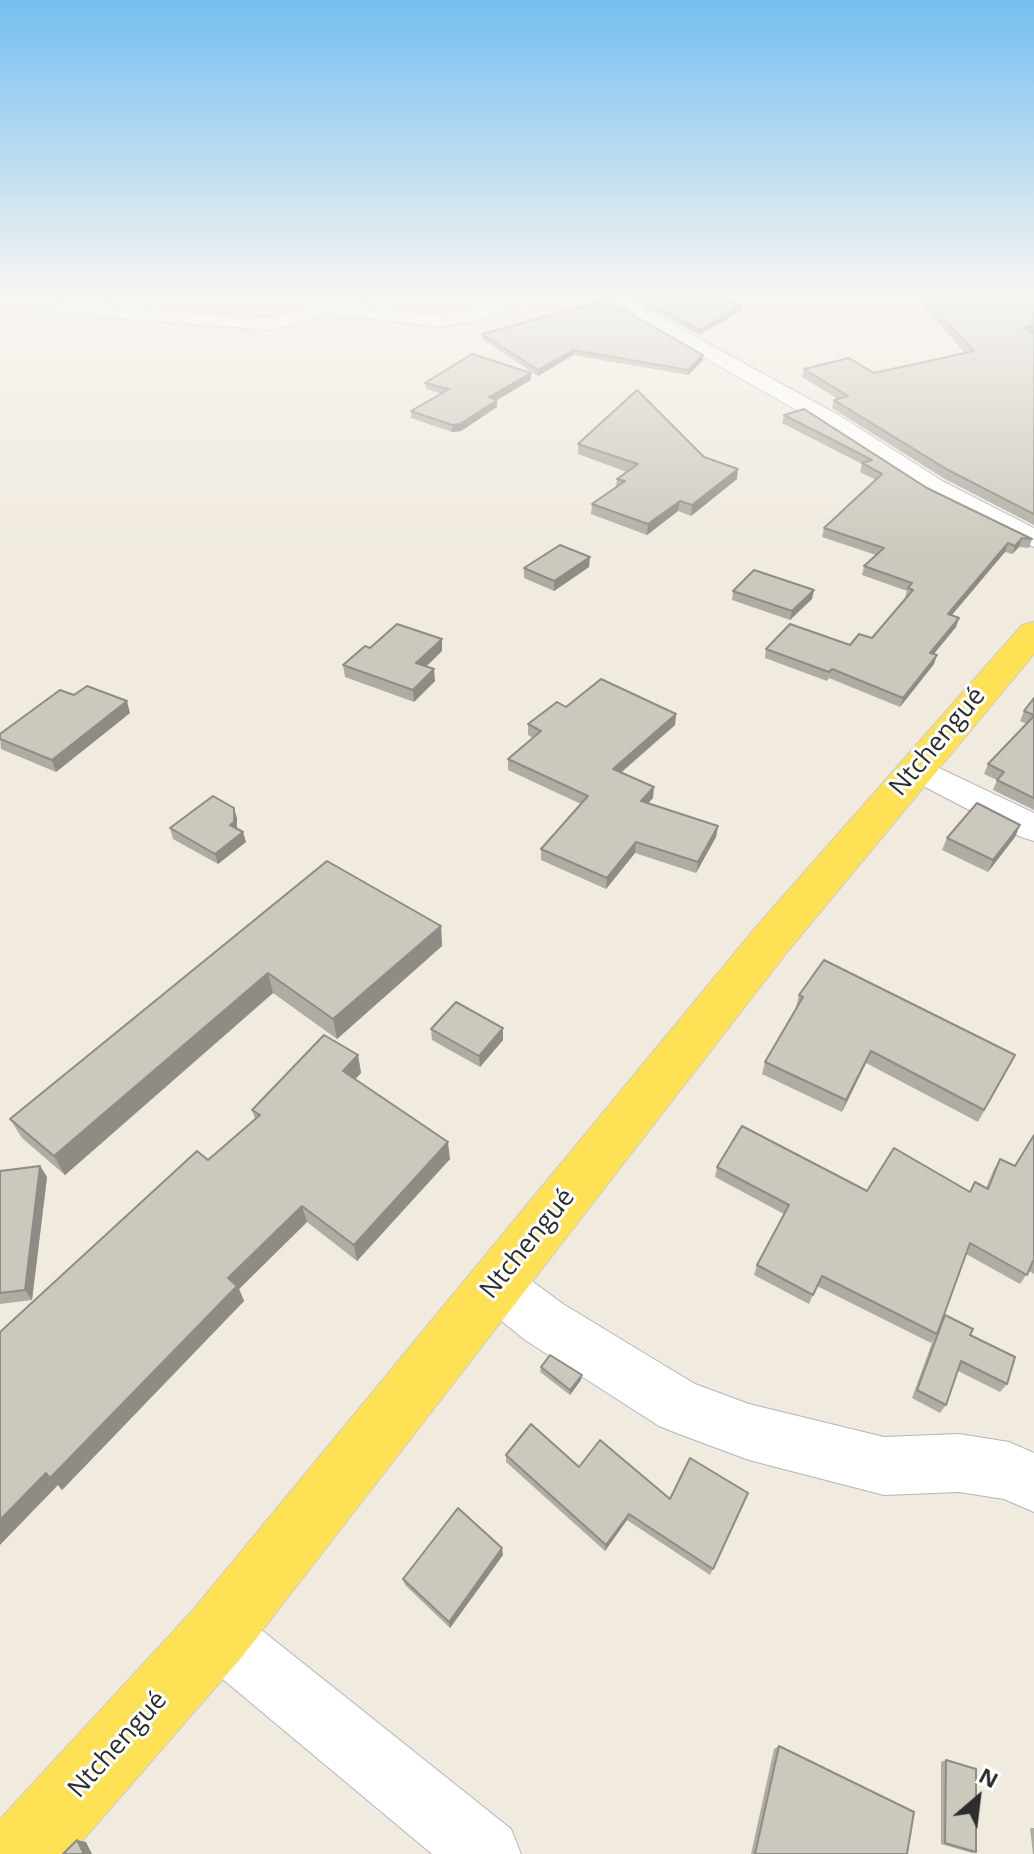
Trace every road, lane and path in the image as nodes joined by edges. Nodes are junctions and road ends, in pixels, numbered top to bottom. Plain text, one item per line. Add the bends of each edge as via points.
1 (765, 384) edge
2 (1034, 539) edge
3 (1034, 632) edge
4 (916, 768) junction
5 (1034, 828) edge
6 (495, 1284) junction
7 (1034, 1483) edge
8 (217, 1634) junction
9 (20, 1854) edge
10 (486, 1854) edge

1 - 2 street via 935,488
3 - 4 main road, Ntchengué
4 - 5 street
4 - 6 main road, Ntchengué
6 - 7 street via 544,1322 679,1406 749,1432 884,1466 959,1463 1009,1471
6 - 8 main road, Ntchengué
8 - 9 main road, Ntchengué
8 - 10 street

